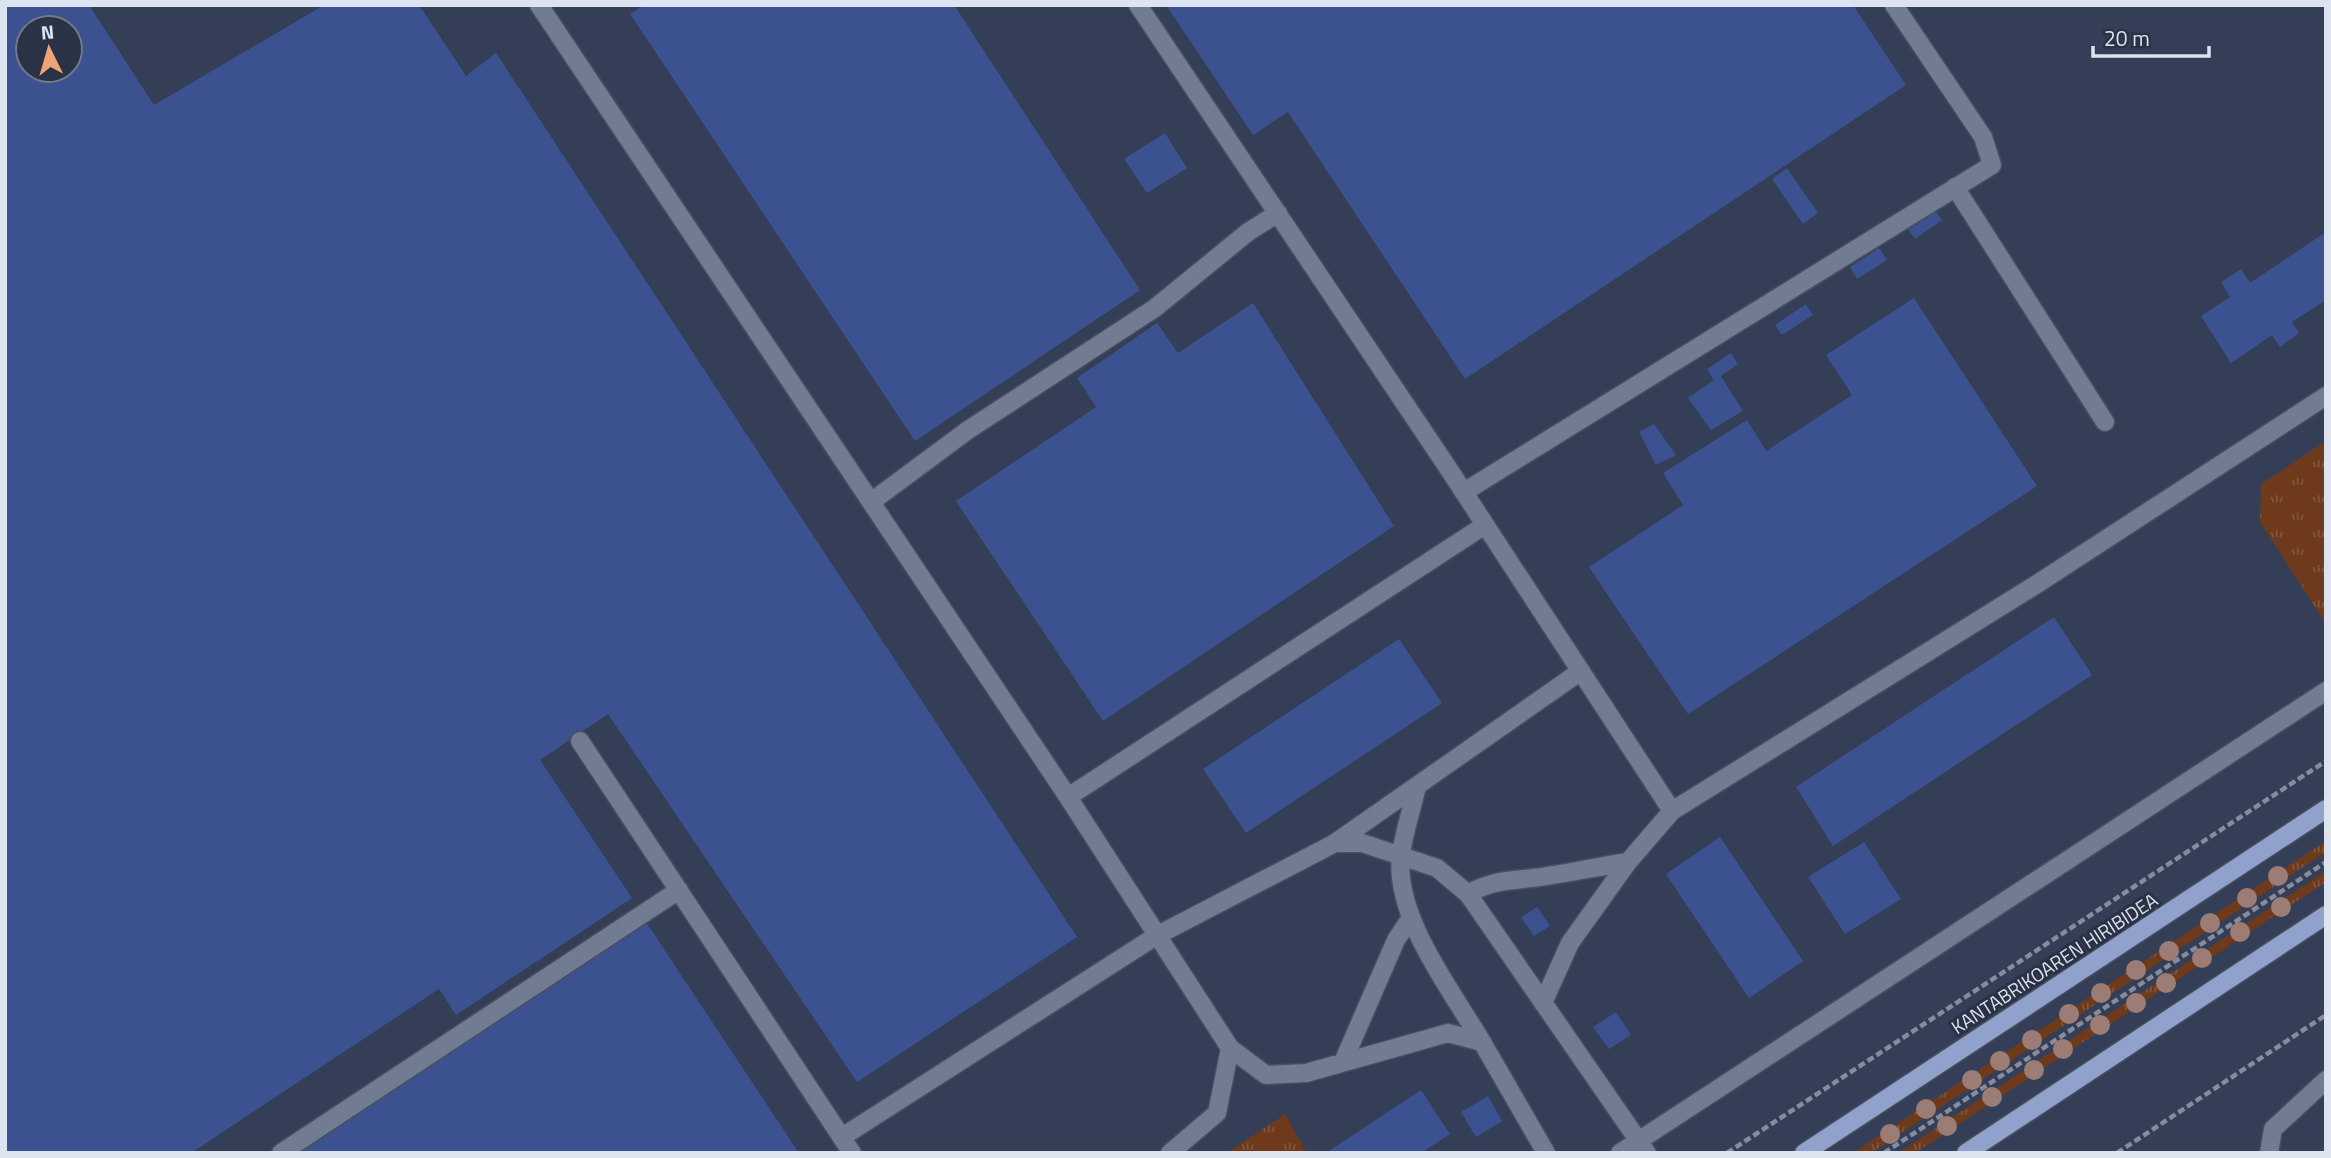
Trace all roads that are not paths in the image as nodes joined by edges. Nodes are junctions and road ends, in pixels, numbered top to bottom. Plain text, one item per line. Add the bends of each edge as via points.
1 (1138, 5) edge
2 (1894, 5) edge
3 (545, 7) edge
4 (1955, 187) junction
5 (1278, 213) junction
6 (2326, 396) edge
7 (2105, 422) dead end
8 (1464, 492) junction
9 (871, 502) junction
10 (1485, 525) junction
11 (1581, 671) junction
12 (2326, 691) edge
13 (580, 740) dead end
14 (1417, 786) junction
15 (1068, 797) junction
16 (2326, 809) edge
17 (1672, 811) junction
18 (1335, 843) junction
19 (1401, 856) junction
20 (1628, 862) junction
21 (679, 890) junction
22 (1468, 894) junction
23 (2326, 915) edge
24 (1410, 919) junction
25 (1156, 936) junction
26 (1543, 1003) junction
27 (1482, 1042) junction
28 (1230, 1048) junction
29 (1343, 1062) junction
30 (2326, 1080) edge
31 (842, 1137) junction
32 (1643, 1146) edge
33 (281, 1153) edge
34 (852, 1153) edge
35 (1170, 1153) edge
36 (1546, 1153) edge
37 (1620, 1153) edge
38 (1804, 1153) edge
39 (1966, 1153) edge
40 (2269, 1153) edge

1 - 5 lane
2 - 4 lane via 1983,137 1992,165
3 - 9 lane
4 - 7 lane
4 - 8 lane
5 - 8 lane
5 - 9 lane via 1154,307 968,430
6 - 17 lane via 2037,584
8 - 10 lane
9 - 15 lane
10 - 11 lane
10 - 15 lane
11 - 14 lane
11 - 17 lane
12 - 32 lane
13 - 21 lane
14 - 18 lane
14 - 19 lane
15 - 25 lane
16 - 38 main road, KANTABRIKOAREN HIRIBIDEA
17 - 20 lane
18 - 19 lane via 1362,844
18 - 25 lane
19 - 22 lane via 1437,868
19 - 24 lane via 1401,890
20 - 22 lane via 1514,878 1483,885
20 - 26 lane via 1570,943
21 - 31 lane
21 - 33 lane
22 - 26 lane
23 - 39 main road
24 - 27 lane
24 - 29 lane via 1396,940
25 - 28 lane
25 - 31 lane
26 - 32 lane
27 - 29 lane via 1448,1033
27 - 36 lane
28 - 29 lane via 1266,1075 1306,1073
28 - 35 lane via 1217,1113
30 - 40 lane via 2273,1129
31 - 34 lane
32 - 37 lane

